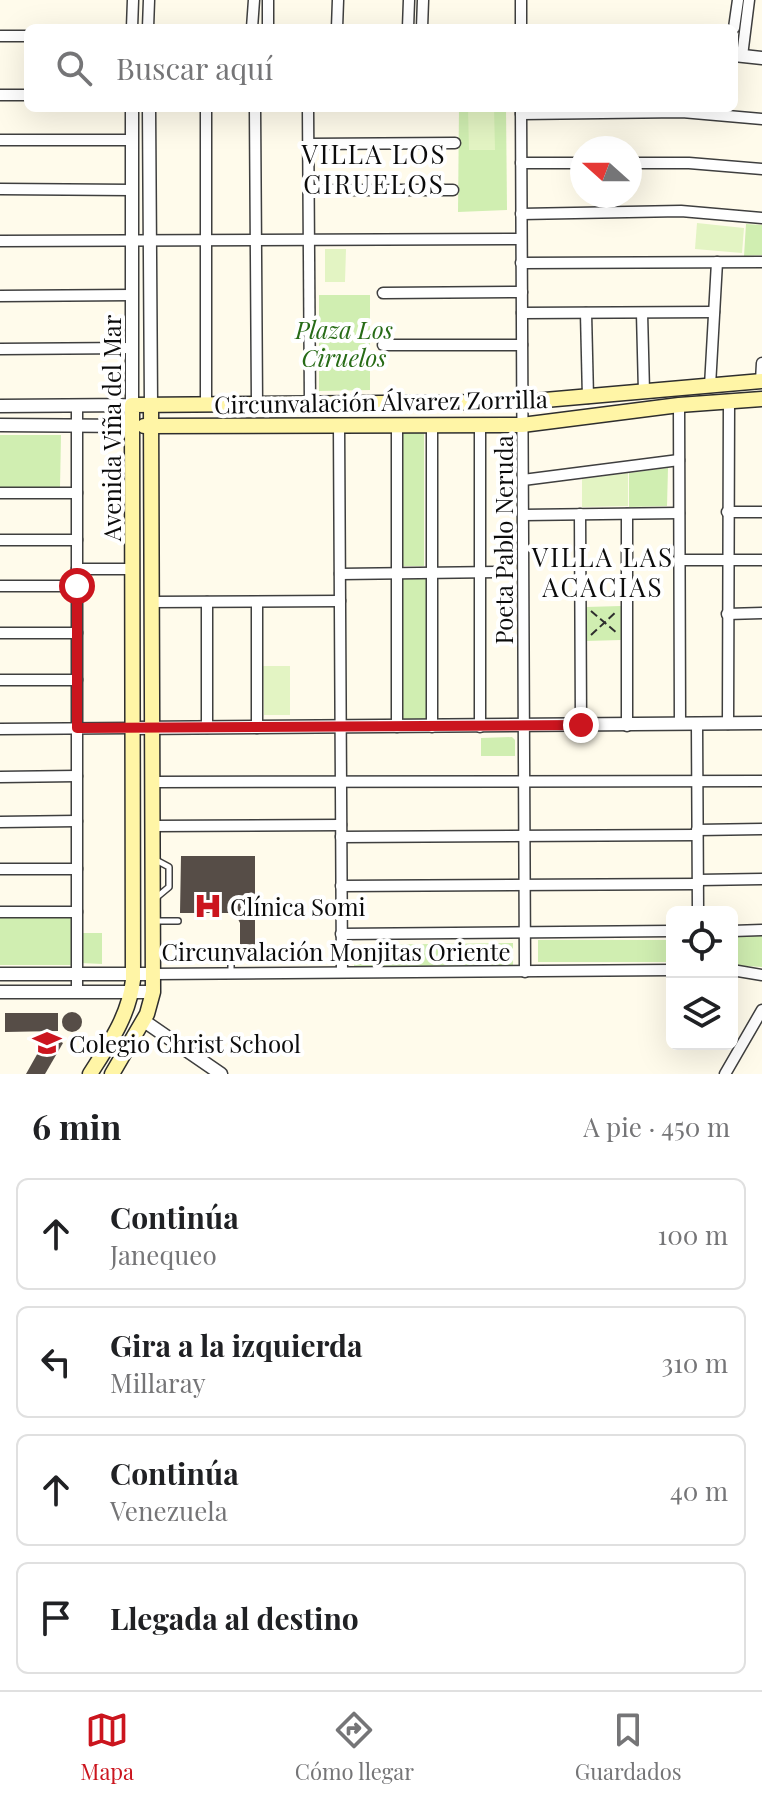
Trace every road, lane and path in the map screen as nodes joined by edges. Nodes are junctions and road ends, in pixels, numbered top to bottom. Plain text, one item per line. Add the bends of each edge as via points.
1 (133, 0) edge
2 (149, 0) edge
3 (254, 0) edge
4 (268, 0) edge
5 (338, 0) edge
6 (409, 0) edge
7 (423, 0) edge
8 (521, 0) edge
9 (738, 0) edge
10 (749, 0) edge
11 (132, 24) edge
12 (148, 24) edge
13 (252, 24) edge
14 (268, 24) edge
15 (337, 24) edge
16 (408, 24) edge
17 (422, 24) edge
18 (521, 24) edge
19 (735, 24) edge
20 (0, 36) edge
21 (24, 36) edge
22 (738, 56) edge
23 (762, 58) edge
24 (0, 95) edge
25 (24, 95) edge
26 (132, 112) edge
27 (149, 112) edge
28 (206, 112) edge
29 (255, 112) edge
30 (308, 112) edge
31 (521, 112) edge
32 (682, 112) edge
33 (762, 119) edge
34 (0, 140) edge
35 (132, 140) junction
36 (455, 143) dead end
37 (309, 144) junction
38 (521, 163) junction
39 (570, 163) edge
40 (642, 163) edge
41 (762, 169) edge
42 (0, 189) edge
43 (132, 190) junction
44 (309, 190) junction
45 (453, 190) dead end
46 (521, 214) junction
47 (762, 218) edge
48 (521, 239) junction
49 (132, 240) junction
50 (149, 240) junction
51 (206, 240) junction
52 (256, 240) junction
53 (309, 240) junction
54 (0, 241) edge
55 (717, 262) junction
56 (762, 262) edge
57 (521, 263) junction
58 (522, 292) junction
59 (383, 293) dead end
60 (132, 295) junction
61 (0, 296) edge
62 (714, 312) junction
63 (522, 313) junction
64 (586, 313) junction
65 (642, 313) junction
66 (383, 345) dead end
67 (522, 345) junction
68 (132, 348) junction
69 (0, 349) edge
70 (762, 363) edge
71 (762, 381) edge
72 (710, 386) junction
73 (644, 392) junction
74 (588, 398) junction
75 (762, 399) edge
76 (729, 401) junction
77 (522, 402) junction
78 (257, 404) junction
79 (310, 404) junction
80 (132, 405) junction
81 (151, 405) junction
82 (206, 405) junction
83 (679, 405) junction
84 (0, 406) edge
85 (77, 406) junction
86 (0, 425) edge
87 (339, 425) junction
88 (397, 425) junction
89 (432, 425) junction
90 (480, 425) junction
91 (522, 425) junction
92 (133, 426) junction
93 (151, 426) junction
94 (77, 427) junction
95 (679, 460) junction
96 (523, 480) junction
97 (0, 493) edge
98 (77, 493) junction
99 (727, 512) junction
100 (762, 512) edge
101 (679, 513) junction
102 (580, 514) junction
103 (627, 514) junction
104 (523, 515) junction
105 (0, 540) edge
106 (77, 540) junction
107 (679, 560) junction
108 (726, 560) junction
109 (762, 560) edge
110 (77, 569) junction
111 (133, 569) junction
112 (480, 572) junction
113 (498, 572) dead end
114 (397, 573) junction
115 (432, 573) junction
116 (340, 574) junction
117 (0, 586) edge
118 (77, 586) junction
119 (340, 601) junction
120 (152, 602) junction
121 (207, 602) junction
122 (257, 602) junction
123 (627, 602) junction
124 (581, 603) junction
125 (762, 613) edge
126 (727, 614) junction
127 (605, 622) junction
128 (0, 633) edge
129 (77, 633) junction
130 (627, 641) junction
131 (581, 643) junction
132 (0, 680) edge
133 (77, 680) junction
134 (762, 723) edge
135 (680, 724) junction
136 (697, 724) junction
137 (728, 724) junction
138 (581, 725) junction
139 (524, 726) junction
140 (627, 726) junction
141 (340, 727) junction
142 (397, 727) junction
143 (432, 727) junction
144 (480, 727) junction
145 (77, 728) junction
146 (133, 728) junction
147 (153, 728) junction
148 (207, 728) junction
149 (257, 728) junction
150 (0, 729) edge
151 (77, 776) junction
152 (0, 777) edge
153 (697, 781) junction
154 (762, 781) edge
155 (153, 782) junction
156 (342, 783) junction
157 (525, 783) junction
158 (77, 821) junction
159 (0, 822) edge
160 (341, 825) junction
161 (153, 826) junction
162 (762, 829) edge
163 (697, 832) junction
164 (525, 836) junction
165 (341, 837) junction
166 (0, 869) edge
167 (77, 869) junction
168 (762, 879) edge
169 (698, 882) junction
170 (525, 885) junction
171 (341, 886) junction
172 (698, 906) edge
173 (0, 912) edge
174 (77, 912) junction
175 (153, 921) junction
176 (178, 921) dead end
177 (762, 930) edge
178 (666, 931) edge
179 (738, 931) edge
180 (525, 932) junction
181 (341, 934) junction
182 (231, 957) dead end
183 (666, 970) edge
184 (738, 971) edge
185 (342, 972) junction
186 (525, 972) junction
187 (0, 974) edge
188 (77, 974) junction
189 (133, 974) junction
190 (153, 974) junction
191 (231, 974) junction
192 (762, 975) edge
193 (0, 992) edge
194 (77, 992) junction
195 (132, 992) junction
196 (153, 992) junction
197 (762, 1010) edge
198 (144, 1021) junction
199 (117, 1072) edge
200 (90, 1074) edge
201 (221, 1074) edge
202 (725, 1074) edge

1 - 11 street
2 - 12 street
3 - 13 street
4 - 14 street
5 - 15 street
6 - 16 street
7 - 17 street
8 - 18 street
9 - 19 street
10 - 22 street
20 - 21 street
22 - 23 street
24 - 25 street
26 - 35 street, Avenida Viña del Mar
27 - 50 street, Avenida Viña del Mar
28 - 51 street
29 - 52 street
30 - 37 street
31 - 38 street, Poeta Pablo Neruda
32 - 33 street
34 - 35 street
35 - 43 street, Avenida Viña del Mar
36 - 37 street
37 - 44 street
38 - 39 street
38 - 46 street, Poeta Pablo Neruda
40 - 41 street
42 - 43 street
43 - 49 street, Avenida Viña del Mar
44 - 45 street
44 - 53 street
46 - 47 street via 681,211
46 - 48 street, Poeta Pablo Neruda
48 - 53 street
48 - 57 street, Poeta Pablo Neruda
49 - 50 street
49 - 54 street
49 - 60 street, Avenida Viña del Mar
50 - 51 street
50 - 81 street, Avenida Viña del Mar
51 - 52 street
51 - 82 street
52 - 53 street
52 - 78 street
53 - 79 street
55 - 56 street
55 - 57 street
55 - 62 street
57 - 58 street, Poeta Pablo Neruda
58 - 59 street
58 - 63 street, Poeta Pablo Neruda
60 - 61 street
60 - 68 street, Avenida Viña del Mar
62 - 65 street
62 - 72 street
63 - 64 street
63 - 67 street, Poeta Pablo Neruda
64 - 65 street
64 - 74 street
65 - 73 street
66 - 67 street
67 - 77 street, Poeta Pablo Neruda
68 - 69 street
68 - 80 street, Avenida Viña del Mar
70 - 71 street
71 - 72 main road, Circunvalación Álvarez Zorrilla
72 - 73 main road, Circunvalación Álvarez Zorrilla
73 - 74 main road, Circunvalación Álvarez Zorrilla
74 - 77 main road, Circunvalación Álvarez Zorrilla
75 - 76 main road, Circunvalación Álvarez Zorrilla
76 - 83 main road, Circunvalación Álvarez Zorrilla
76 - 99 street
77 - 79 main road, Circunvalación Álvarez Zorrilla
77 - 91 street, Poeta Pablo Neruda
78 - 79 main road, Circunvalación Álvarez Zorrilla
78 - 82 main road, Circunvalación Álvarez Zorrilla
80 - 81 main road, Circunvalación Álvarez Zorrilla
80 - 85 street, Circunvalación Álvarez Zorrilla
80 - 92 main road, Avenida Viña del Mar
81 - 82 main road, Circunvalación Álvarez Zorrilla
81 - 93 main road, Avenida Viña del Mar
83 - 91 main road, Circunvalación Álvarez Zorrilla
83 - 95 street
84 - 85 street, Circunvalación Álvarez Zorrilla
85 - 94 street
86 - 94 street, Circunvalación Álvarez Zorrilla
87 - 88 main road, Circunvalación Álvarez Zorrilla
87 - 93 main road, Circunvalación Álvarez Zorrilla
87 - 116 street
88 - 89 main road, Circunvalación Álvarez Zorrilla
88 - 114 street
89 - 90 main road, Circunvalación Álvarez Zorrilla
89 - 115 street
90 - 91 main road, Circunvalación Álvarez Zorrilla
90 - 112 street
91 - 96 street, Poeta Pablo Neruda
92 - 93 main road, Circunvalación Álvarez Zorrilla
92 - 94 street, Circunvalación Álvarez Zorrilla
92 - 111 main road, Avenida Viña del Mar
93 - 120 main road, Avenida Viña del Mar
94 - 98 street
95 - 96 street
95 - 101 street
96 - 104 street, Poeta Pablo Neruda
97 - 98 street
98 - 106 street
99 - 100 street
99 - 108 street
101 - 103 street
101 - 107 street
102 - 103 street
102 - 104 street
102 - 124 street
103 - 123 street
104 - 139 street, Poeta Pablo Neruda
105 - 106 street
106 - 110 street
107 - 108 street
107 - 135 street
108 - 109 street
108 - 126 street
110 - 111 street
110 - 118 street
111 - 146 main road, Avenida Viña del Mar
112 - 113 street
112 - 115 street
112 - 144 street
114 - 115 street
114 - 116 street
114 - 142 street
115 - 143 street
116 - 119 street
117 - 118 street
118 - 129 street
119 - 122 street
119 - 141 street
120 - 121 street
120 - 147 main road, Avenida Viña del Mar
121 - 122 street
121 - 148 street
122 - 149 street
123 - 127 path
123 - 130 street
124 - 127 path
124 - 131 street
125 - 126 street
126 - 137 street
127 - 130 path
127 - 131 path
128 - 129 street
129 - 133 street
130 - 140 street
131 - 138 street
132 - 133 street
133 - 145 street
134 - 137 street
135 - 136 street
135 - 140 street
136 - 137 street
136 - 153 street
138 - 139 street
138 - 140 street
139 - 144 street
139 - 157 street, Poeta Pablo Neruda
141 - 142 street
141 - 149 street
141 - 156 street
142 - 143 street
143 - 144 street
145 - 146 street
145 - 150 street
145 - 151 street
146 - 147 street
146 - 189 main road, Avenida Viña del Mar
147 - 148 street
147 - 155 main road, Avenida Viña del Mar
148 - 149 street
151 - 152 street
151 - 158 street
153 - 154 street
153 - 157 street
153 - 163 street
155 - 156 street
155 - 161 main road, Avenida Viña del Mar
156 - 157 street
156 - 160 street
157 - 164 street, Poeta Pablo Neruda
158 - 159 street
158 - 167 street
160 - 161 street
160 - 165 street
161 - 175 main road, Avenida Viña del Mar
162 - 163 street
163 - 164 street
163 - 169 street
164 - 165 street
164 - 170 street, Poeta Pablo Neruda
165 - 171 street
166 - 167 street
167 - 174 street
168 - 169 street
169 - 170 street
169 - 172 street
170 - 171 street
170 - 180 street, Poeta Pablo Neruda
171 - 181 street
173 - 174 street
174 - 188 street
175 - 176 lane
175 - 190 main road, Avenida Viña del Mar
177 - 179 street
178 - 180 street
180 - 181 street
180 - 186 street, Poeta Pablo Neruda
181 - 185 street
182 - 191 lane
183 - 186 street, Circunvalación Monjitas Oriente
184 - 192 street
185 - 186 street, Circunvalación Monjitas Oriente
185 - 191 street, Circunvalación Monjitas Oriente
187 - 188 street, Circunvalación Monjitas Oriente
188 - 189 street, Circunvalación Monjitas Oriente
188 - 194 street
189 - 190 street, Circunvalación Monjitas Oriente
189 - 195 main road, Avenida Viña del Mar
190 - 191 street, Circunvalación Monjitas Oriente
190 - 196 main road, Avenida Viña del Mar
193 - 194 street, Circunvalación Monjitas Oriente
194 - 195 street, Circunvalación Monjitas Oriente
195 - 196 street, Circunvalación Monjitas Oriente
195 - 200 main road, Avenida Viña del Mar via 121,1025
196 - 198 main road, Avenida Viña del Mar
197 - 202 street
198 - 199 main road, Avenida Viña del Mar
198 - 201 street

